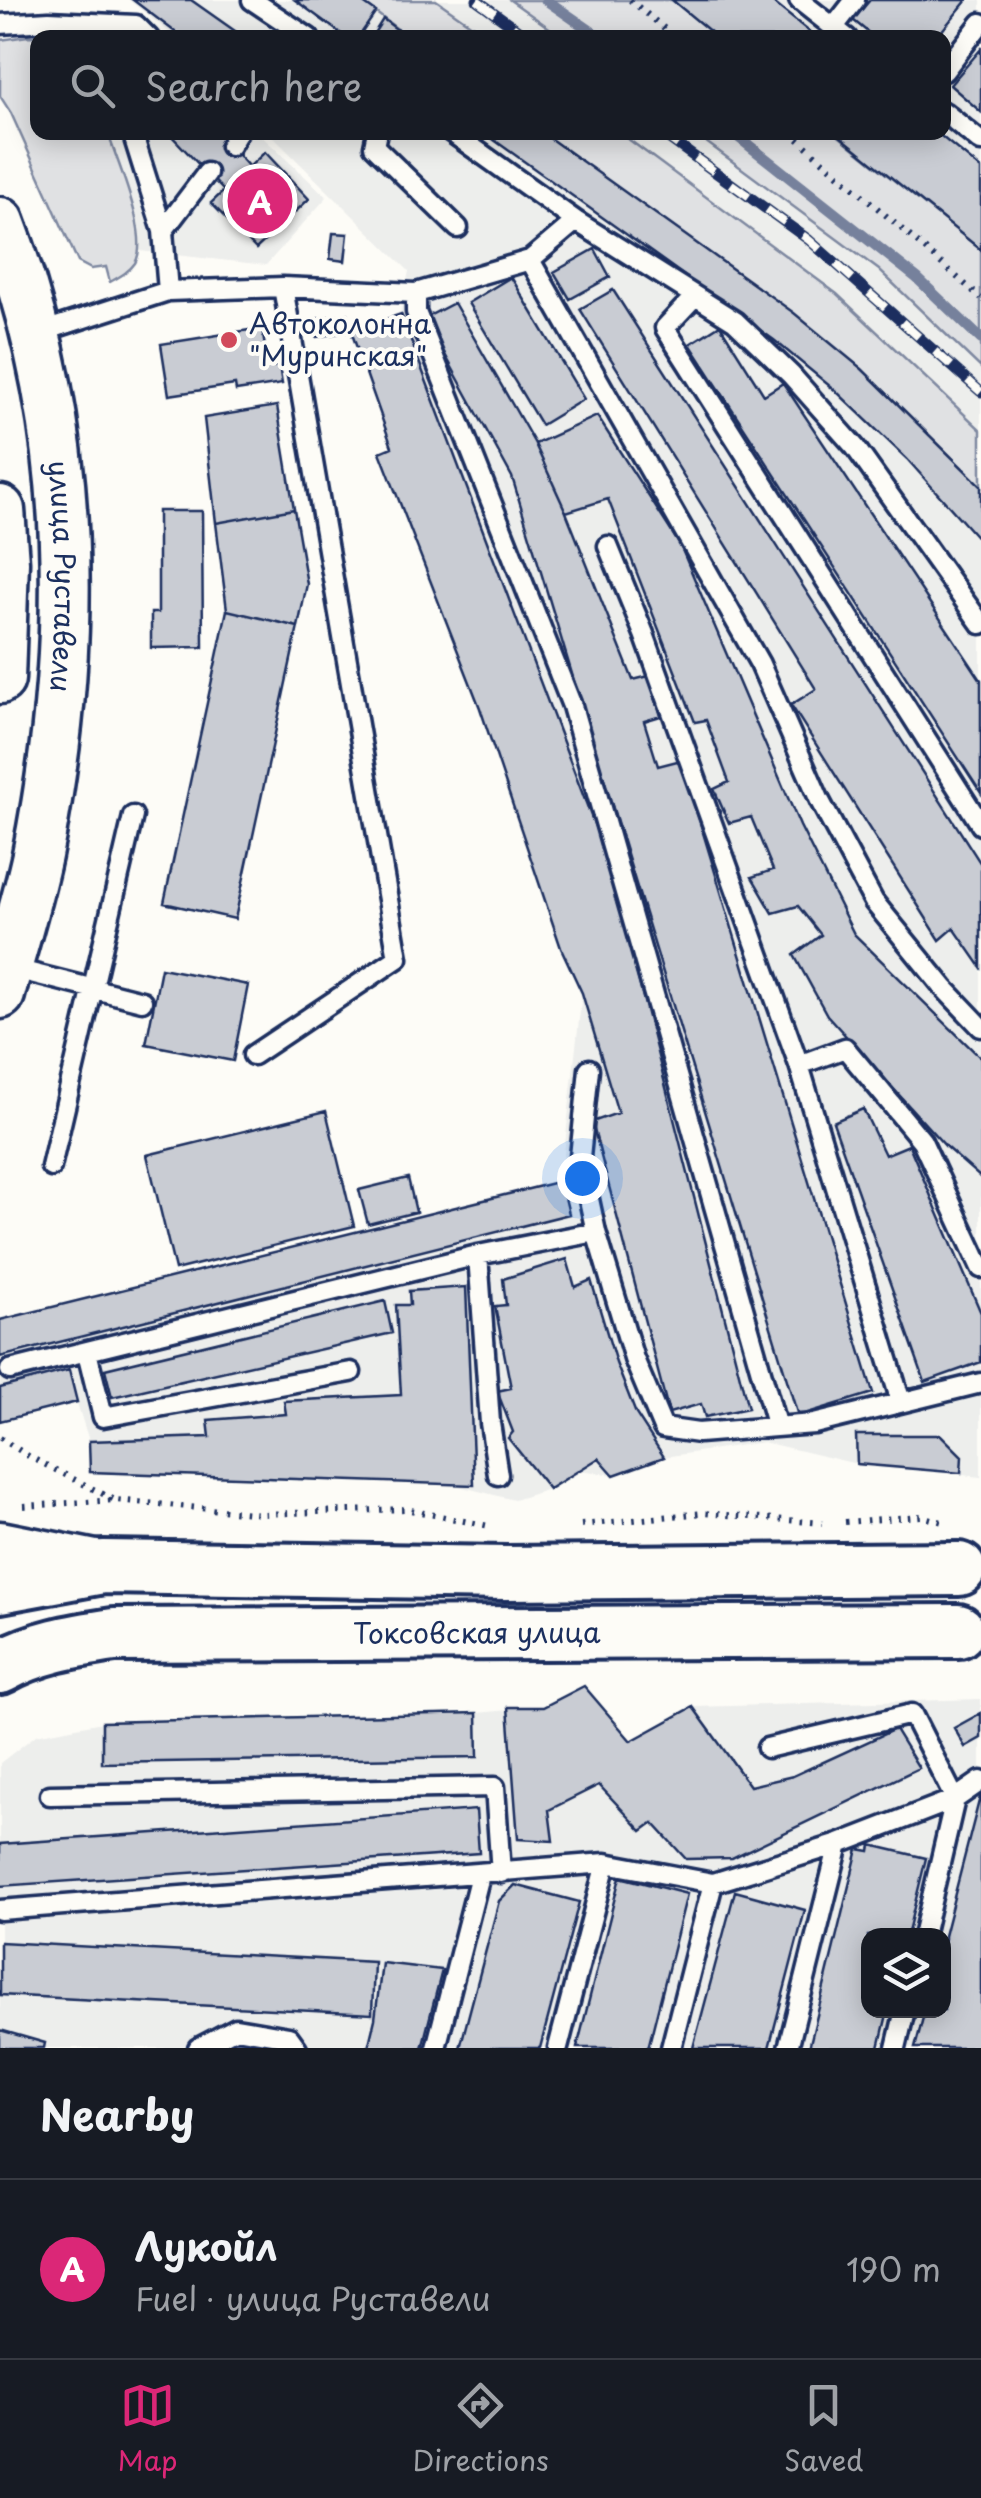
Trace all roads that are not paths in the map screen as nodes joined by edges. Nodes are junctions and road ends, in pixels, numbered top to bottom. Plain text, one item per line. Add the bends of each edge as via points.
1 (252, 0) edge
2 (799, 0) edge
3 (855, 0) edge
4 (49, 21) junction
5 (981, 23) edge
6 (0, 24) edge
7 (57, 30) edge
8 (141, 30) edge
9 (298, 30) edge
10 (837, 30) edge
11 (841, 30) edge
12 (951, 62) edge
13 (951, 118) edge
14 (135, 140) edge
15 (375, 140) edge
16 (462, 140) edge
17 (981, 142) edge
18 (206, 173) dead end
19 (576, 220) junction
20 (0, 222) edge
21 (458, 228) dead end
22 (163, 231) junction
23 (530, 260) junction
24 (283, 287) junction
25 (168, 292) junction
26 (416, 294) junction
27 (695, 296) junction
28 (37, 334) junction
29 (0, 510) edge
30 (608, 546) dead end
31 (981, 624) edge
32 (0, 680) edge
33 (133, 816) dead end
34 (981, 825) edge
35 (4, 981) edge
36 (94, 989) junction
37 (142, 1001) dead end
38 (981, 1026) edge
39 (253, 1055) dead end
40 (799, 1065) junction
41 (590, 1069) dead end
42 (51, 1167) dead end
43 (596, 1232) junction
44 (478, 1255) junction
45 (981, 1268) edge
46 (87, 1352) junction
47 (10, 1370) dead end
48 (351, 1372) dead end
49 (981, 1383) edge
50 (900, 1402) junction
51 (776, 1424) junction
52 (498, 1475) dead end
53 (10, 1526) edge
54 (955, 1547) road end
55 (103, 1567) junction
56 (0, 1586) edge
57 (958, 1631) dead end
58 (0, 1666) edge
59 (767, 1748) dead end
60 (981, 1781) edge
61 (50, 1795) dead end
62 (955, 1799) junction
63 (839, 1844) junction
64 (606, 1863) junction
65 (501, 1874) junction
66 (480, 1876) junction
67 (713, 1883) junction
68 (0, 1910) edge
69 (925, 1928) edge
70 (903, 2018) edge
71 (198, 2048) edge
72 (297, 2048) edge
73 (436, 2048) edge
74 (558, 2048) edge
75 (671, 2048) edge
76 (788, 2048) edge
77 (896, 2048) edge

1 - 9 lane
2 - 10 lane
3 - 11 lane
4 - 6 lane
4 - 7 lane
4 - 8 lane
5 - 12 lane
13 - 17 lane
14 - 22 lane
15 - 21 lane
16 - 19 lane
18 - 22 lane
19 - 23 lane
19 - 27 lane
20 - 28 main road, улица Руставели
22 - 25 lane
23 - 26 lane
23 - 38 lane via 760,664 820,801 874,902
24 - 25 lane
24 - 26 lane
24 - 39 lane via 398,958
25 - 28 lane
26 - 51 lane via 416,312 572,706
27 - 31 lane via 735,321 855,447
27 - 34 lane via 665,328 678,354
28 - 35 main road, улица Руставели via 61,489 65,635 39,842
29 - 32 main road, улица Руставели
30 - 40 lane
33 - 36 lane
35 - 36 lane
36 - 37 lane
36 - 42 lane
40 - 45 lane via 845,1048 922,1141
40 - 50 lane
41 - 43 lane via 580,1157
43 - 44 lane
43 - 51 lane via 634,1359 663,1428 698,1433
44 - 46 lane
44 - 52 lane
46 - 47 lane
46 - 48 lane via 103,1417
49 - 50 lane
50 - 51 lane via 814,1424
53 - 55 main road
54 - 55 main road via 506,1573
55 - 56 main road
57 - 58 main road, Токсовская улица via 114,1635 69,1641
59 - 62 lane via 912,1714
60 - 62 lane
61 - 65 lane via 495,1787
62 - 63 lane
62 - 69 lane
63 - 67 lane
63 - 76 lane
64 - 65 lane
64 - 67 lane
64 - 74 lane
65 - 66 lane
66 - 68 lane
66 - 73 lane
67 - 75 lane
70 - 77 lane
71 - 72 lane via 236,2028 289,2038

